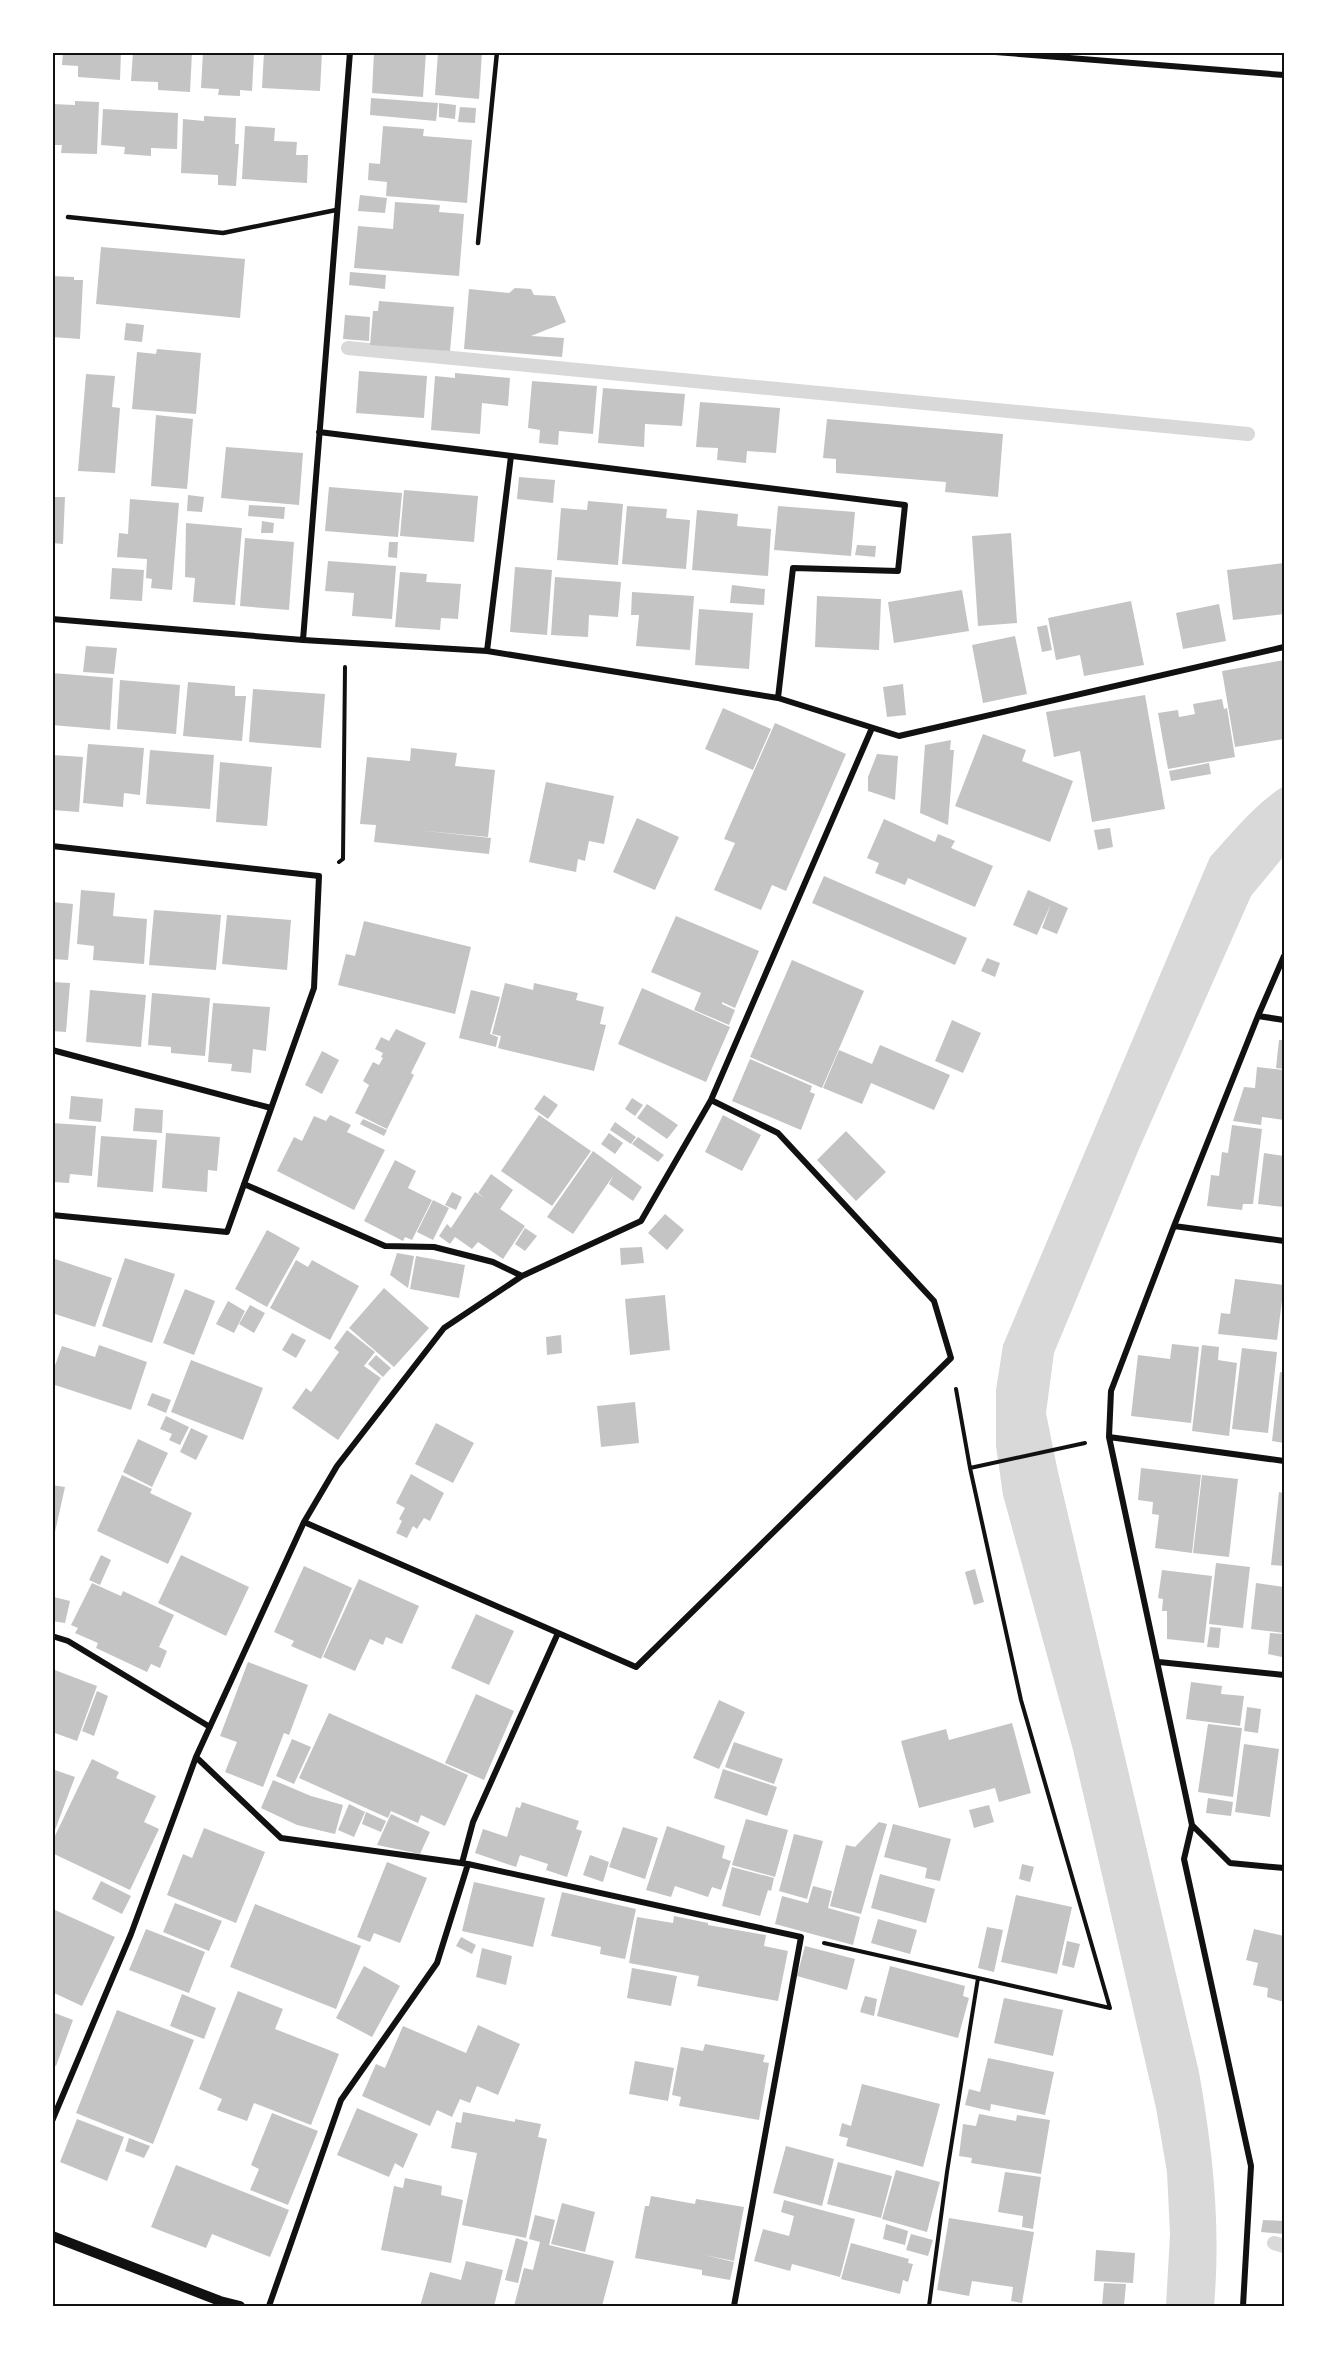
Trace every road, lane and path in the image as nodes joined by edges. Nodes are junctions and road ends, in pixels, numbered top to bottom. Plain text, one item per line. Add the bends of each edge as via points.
1 (350, 52) edge
2 (497, 52) edge
3 (995, 52) edge
4 (1284, 75) edge
5 (336, 210) junction
6 (68, 217) dead end
7 (478, 243) dead end
8 (319, 432) junction
9 (510, 456) junction
10 (52, 619) edge
11 (303, 640) junction
12 (346, 643) junction
13 (1284, 647) edge
14 (487, 651) junction
15 (778, 698) junction
16 (872, 728) junction
17 (52, 846) edge
18 (319, 876) junction
19 (1284, 956) edge
20 (1258, 1016) junction
21 (1284, 1020) edge
22 (52, 1050) edge
23 (711, 1100) junction
24 (271, 1108) junction
25 (244, 1184) junction
26 (52, 1215) edge
27 (1174, 1226) junction
28 (1284, 1241) edge
29 (522, 1276) junction
30 (951, 1359) junction
31 (1109, 1437) junction
32 (1080, 1444) dead end
33 (1284, 1461) edge
34 (970, 1468) junction
35 (304, 1522) junction
36 (558, 1633) junction
37 (52, 1636) edge
38 (1159, 1662) junction
39 (1284, 1675) edge
40 (210, 1727) junction
41 (196, 1757) junction
42 (1192, 1825) junction
43 (465, 1863) junction
44 (1284, 1868) edge
45 (801, 1937) junction
46 (978, 1978) junction
47 (52, 2121) edge
48 (52, 2236) edge
49 (240, 2307) edge
50 (269, 2307) edge
51 (734, 2307) edge
52 (929, 2307) edge
53 (1243, 2307) edge

1 - 5 street
2 - 7 lane
3 - 4 street
5 - 6 lane via 223,233
5 - 8 street
8 - 9 street
8 - 11 street
9 - 14 street
9 - 15 street via 905,506 898,571 793,568
10 - 11 street
11 - 12 street
12 - 14 street
12 - 18 path via 343,859
13 - 16 street via 899,736
14 - 15 street
15 - 16 street
16 - 23 street
17 - 18 street
18 - 24 street via 314,988
19 - 20 street
20 - 21 street
20 - 27 street
22 - 24 street
23 - 29 street via 641,1221
23 - 30 street via 778,1133 926,1292 934,1301
24 - 25 street
25 - 26 street via 227,1232
25 - 29 street via 385,1246 434,1247 493,1262
27 - 28 street
27 - 31 street via 1112,1391
29 - 35 street via 444,1328 337,1466
30 - 34 path
30 - 36 street via 636,1667
31 - 33 street
31 - 38 street
32 - 34 path
34 - 46 path via 1021,1700 1110,2008
35 - 36 street
35 - 40 street
36 - 43 street via 473,1822
37 - 40 street via 68,1641
38 - 39 street
38 - 42 street
40 - 41 street
41 - 43 street via 281,1838
41 - 47 street via 131,1934
42 - 44 street via 1230,1863
42 - 53 street via 1184,1859 1251,2166
43 - 45 street
43 - 50 street via 437,1963 341,2100
45 - 46 path
45 - 51 street
46 - 52 path
48 - 49 street

